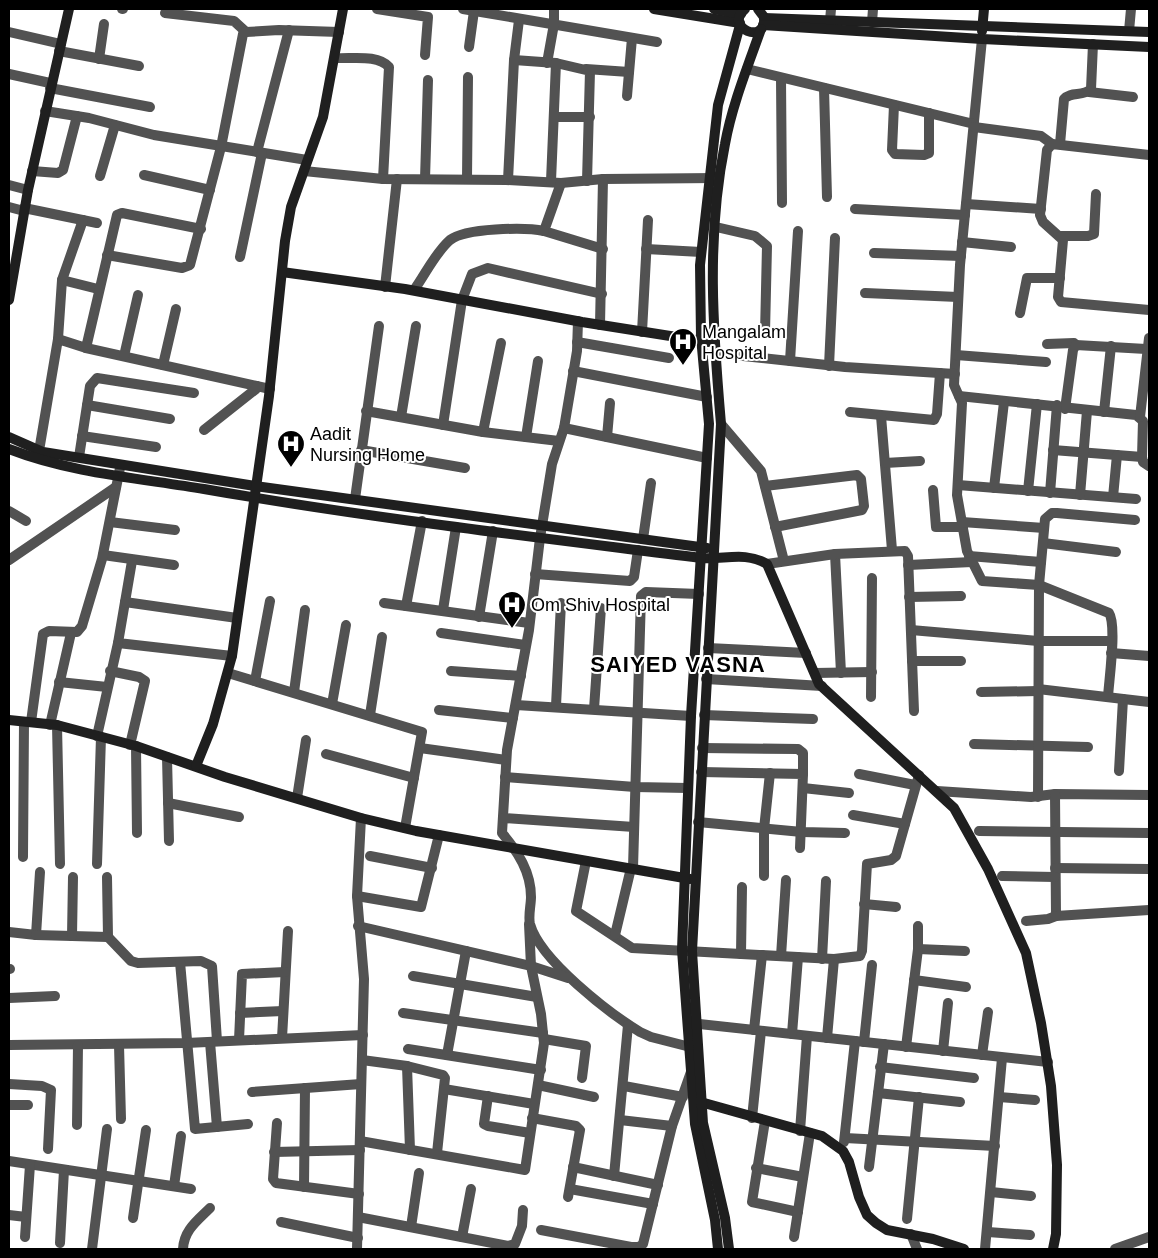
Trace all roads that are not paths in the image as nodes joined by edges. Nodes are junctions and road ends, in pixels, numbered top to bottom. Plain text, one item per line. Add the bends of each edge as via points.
1 (68, 9) edge
2 (343, 9) edge
3 (377, 9) edge
4 (554, 9) edge
5 (654, 9) edge
6 (714, 9) edge
7 (831, 9) edge
8 (873, 9) edge
9 (984, 9) edge
10 (1131, 9) edge
11 (469, 10) edge
12 (165, 12) dead end
13 (742, 15) edge
14 (762, 17) edge
15 (519, 20) junction
16 (830, 21) junction
17 (872, 22) junction
18 (104, 24) dead end
19 (554, 24) junction
20 (983, 25) junction
21 (289, 30) junction
22 (1129, 31) junction
23 (9, 32) edge
24 (246, 32) junction
25 (339, 32) junction
26 (1149, 32) edge
27 (632, 38) junction
28 (982, 39) junction
29 (657, 42) dead end
30 (1093, 44) junction
31 (469, 47) dead end
32 (1149, 47) edge
33 (60, 48) junction
34 (425, 55) dead end
35 (335, 58) junction
36 (98, 59) junction
37 (514, 60) junction
38 (552, 63) junction
39 (139, 66) dead end
40 (586, 69) junction
41 (747, 69) junction
42 (629, 72) junction
43 (9, 74) edge
44 (468, 77) dead end
45 (781, 78) junction
46 (428, 80) dead end
47 (50, 86) junction
48 (824, 88) junction
49 (1089, 92) junction
50 (627, 96) dead end
51 (1133, 97) dead end
52 (894, 105) junction
53 (150, 107) dead end
54 (46, 111) junction
55 (929, 113) junction
56 (77, 116) junction
57 (590, 117) junction
58 (554, 118) junction
59 (115, 124) junction
60 (974, 125) junction
61 (1056, 144) junction
62 (221, 147) junction
63 (260, 152) junction
64 (1149, 155) edge
65 (307, 160) junction
66 (32, 171) junction
67 (304, 171) junction
68 (144, 175) dead end
69 (100, 176) dead end
70 (714, 178) junction
71 (383, 179) junction
72 (397, 179) junction
73 (425, 179) junction
74 (467, 179) junction
75 (603, 179) junction
76 (508, 180) junction
77 (587, 181) junction
78 (556, 182) junction
79 (9, 185) edge
80 (28, 190) junction
81 (210, 190) junction
82 (1096, 194) dead end
83 (827, 197) dead end
84 (782, 203) dead end
85 (966, 204) junction
86 (9, 207) edge
87 (854, 208) dead end
88 (24, 209) junction
89 (1041, 209) junction
90 (965, 216) junction
91 (84, 220) junction
92 (648, 220) dead end
93 (97, 223) dead end
94 (716, 227) junction
95 (201, 229) junction
96 (798, 230) dead end
97 (544, 231) junction
98 (1061, 236) junction
99 (835, 238) dead end
100 (962, 242) junction
101 (1011, 247) dead end
102 (602, 249) junction
103 (646, 249) junction
104 (702, 252) junction
105 (874, 253) dead end
106 (107, 254) junction
107 (961, 256) junction
108 (240, 257) dead end
109 (282, 272) junction
110 (1060, 278) junction
111 (62, 280) junction
112 (385, 287) junction
113 (98, 289) junction
114 (414, 290) junction
115 (865, 293) dead end
116 (602, 294) junction
117 (138, 295) dead end
118 (958, 297) junction
119 (9, 300) edge
120 (462, 300) junction
121 (176, 309) dead end
122 (1149, 310) edge
123 (1020, 313) dead end
124 (578, 321) junction
125 (600, 325) junction
126 (379, 326) dead end
127 (416, 326) dead end
128 (642, 332) junction
129 (765, 333) dead end
130 (1149, 338) edge
131 (58, 339) junction
132 (577, 342) junction
133 (702, 342) junction
134 (501, 343) dead end
135 (1047, 344) dead end
136 (1076, 346) junction
137 (1111, 346) junction
138 (86, 348) junction
139 (714, 348) junction
140 (1146, 349) junction
141 (956, 355) junction
142 (124, 356) junction
143 (669, 358) dead end
144 (538, 361) dead end
145 (790, 361) junction
146 (1046, 362) dead end
147 (163, 365) junction
148 (829, 366) junction
149 (573, 371) junction
150 (940, 373) junction
151 (955, 374) junction
152 (257, 386) junction
153 (270, 389) junction
154 (194, 393) dead end
155 (959, 396) junction
156 (707, 397) junction
157 (1004, 402) junction
158 (610, 403) dead end
159 (1037, 404) junction
160 (87, 405) junction
161 (1061, 407) junction
162 (366, 411) junction
163 (1087, 411) junction
164 (850, 412) dead end
165 (1104, 412) junction
166 (881, 416) junction
167 (401, 417) junction
168 (170, 419) dead end
169 (1144, 419) edge
170 (721, 424) junction
171 (443, 425) junction
172 (564, 428) junction
173 (204, 430) dead end
174 (483, 432) junction
175 (82, 436) junction
176 (9, 437) edge
177 (526, 437) junction
178 (607, 437) junction
179 (560, 441) junction
180 (156, 447) dead end
181 (9, 449) edge
182 (361, 450) junction
183 (1053, 450) junction
184 (38, 451) junction
185 (1084, 453) junction
186 (1117, 455) junction
187 (78, 457) junction
188 (1142, 457) junction
189 (707, 458) junction
190 (920, 461) dead end
191 (885, 463) junction
192 (121, 464) junction
193 (1149, 466) edge
194 (465, 468) dead end
195 (117, 482) junction
196 (651, 483) dead end
197 (255, 486) junction
198 (765, 486) junction
199 (958, 486) junction
200 (994, 488) junction
201 (933, 490) dead end
202 (1028, 491) junction
203 (1050, 492) junction
204 (1080, 495) junction
205 (1113, 497) junction
206 (254, 498) junction
207 (355, 499) junction
208 (1136, 499) dead end
209 (9, 511) edge
210 (1134, 520) dead end
211 (26, 521) dead end
212 (422, 521) junction
213 (110, 522) junction
214 (542, 525) junction
215 (962, 525) junction
216 (456, 527) junction
217 (775, 527) junction
218 (1044, 528) junction
219 (175, 530) dead end
220 (492, 531) junction
221 (540, 538) junction
222 (644, 539) junction
223 (1043, 543) junction
224 (702, 547) junction
225 (638, 550) junction
226 (892, 550) junction
227 (1116, 552) dead end
228 (713, 554) junction
229 (835, 554) junction
230 (103, 555) junction
231 (701, 558) junction
232 (971, 559) junction
233 (9, 560) edge
234 (132, 561) junction
235 (784, 561) junction
236 (1041, 562) junction
237 (767, 564) junction
238 (174, 565) dead end
239 (908, 565) junction
240 (535, 574) junction
241 (872, 578) dead end
242 (1039, 586) junction
243 (698, 594) junction
244 (961, 596) dead end
245 (909, 597) junction
246 (270, 601) dead end
247 (126, 602) junction
248 (562, 603) dead end
249 (384, 604) dead end
250 (406, 606) junction
251 (601, 608) dead end
252 (305, 610) dead end
253 (443, 610) junction
254 (479, 617) junction
255 (237, 618) junction
256 (529, 623) junction
257 (346, 625) dead end
258 (910, 630) junction
259 (441, 633) dead end
260 (70, 634) junction
261 (382, 637) dead end
262 (1038, 640) junction
263 (1112, 641) junction
264 (118, 643) junction
265 (525, 645) junction
266 (708, 648) junction
267 (806, 653) junction
268 (1111, 653) junction
269 (232, 656) junction
270 (1149, 656) edge
271 (961, 661) dead end
272 (912, 662) junction
273 (110, 671) junction
274 (451, 671) dead end
275 (841, 672) junction
276 (872, 672) junction
277 (228, 673) junction
278 (815, 673) junction
279 (521, 676) junction
280 (706, 679) junction
281 (255, 680) junction
282 (60, 682) junction
283 (822, 686) junction
284 (107, 687) junction
285 (1038, 690) junction
286 (294, 692) junction
287 (980, 692) dead end
288 (871, 697) dead end
289 (1108, 697) junction
290 (1122, 699) junction
291 (1149, 702) edge
292 (332, 704) junction
293 (516, 705) junction
294 (556, 706) junction
295 (594, 709) junction
296 (439, 710) dead end
297 (914, 711) dead end
298 (636, 712) junction
299 (704, 715) junction
300 (370, 716) junction
301 (691, 716) junction
302 (513, 718) junction
303 (813, 719) dead end
304 (9, 720) edge
305 (28, 722) junction
306 (54, 725) junction
307 (99, 737) junction
308 (306, 740) dead end
309 (974, 744) dead end
310 (1037, 745) junction
311 (133, 746) junction
312 (1088, 747) dead end
313 (420, 748) junction
314 (702, 748) junction
315 (326, 754) dead end
316 (167, 757) junction
317 (506, 760) junction
318 (196, 766) junction
319 (1119, 771) dead end
320 (701, 772) junction
321 (770, 774) junction
322 (803, 774) junction
323 (859, 774) dead end
324 (919, 775) junction
325 (505, 777) junction
326 (414, 778) junction
327 (915, 785) junction
328 (635, 787) junction
329 (688, 788) junction
330 (803, 788) junction
331 (849, 792) dead end
332 (937, 792) junction
333 (1054, 794) junction
334 (1038, 796) junction
335 (1149, 796) edge
336 (297, 798) junction
337 (168, 803) junction
338 (853, 815) dead end
339 (239, 817) dead end
340 (362, 818) junction
341 (502, 818) junction
342 (698, 822) junction
343 (905, 824) junction
344 (634, 827) junction
345 (406, 828) junction
346 (764, 829) junction
347 (136, 832) dead end
348 (802, 832) junction
349 (980, 832) dead end
350 (1056, 832) junction
351 (845, 833) dead end
352 (1149, 833) edge
353 (439, 835) junction
354 (170, 841) dead end
355 (800, 848) dead end
356 (516, 849) junction
357 (23, 856) dead end
358 (370, 856) dead end
359 (586, 861) junction
360 (60, 864) dead end
361 (97, 864) dead end
362 (432, 868) junction
363 (632, 868) junction
364 (1149, 869) edge
365 (40, 872) dead end
366 (1055, 872) junction
367 (764, 876) dead end
368 (1002, 876) dead end
369 (73, 877) dead end
370 (108, 877) dead end
371 (684, 878) junction
372 (696, 879) junction
373 (786, 880) dead end
374 (826, 881) dead end
375 (742, 887) dead end
376 (357, 896) junction
377 (864, 904) junction
378 (896, 907) dead end
379 (1149, 910) edge
380 (1056, 916) junction
381 (1026, 921) dead end
382 (529, 923) junction
383 (358, 926) junction
384 (918, 926) dead end
385 (288, 931) dead end
386 (9, 932) edge
387 (36, 935) junction
388 (615, 935) junction
389 (72, 936) junction
390 (108, 937) junction
391 (918, 949) junction
392 (687, 950) junction
393 (466, 951) junction
394 (965, 951) dead end
395 (741, 954) junction
396 (762, 955) junction
397 (781, 956) junction
398 (798, 957) junction
399 (822, 959) junction
400 (834, 960) junction
401 (180, 962) junction
402 (872, 965) dead end
403 (531, 966) junction
404 (285, 972) junction
405 (414, 976) dead end
406 (573, 979) junction
407 (914, 980) junction
408 (460, 984) junction
409 (966, 987) dead end
410 (55, 996) dead end
411 (537, 997) junction
412 (9, 998) edge
413 (948, 1003) dead end
414 (283, 1012) junction
415 (988, 1012) dead end
416 (240, 1013) junction
417 (403, 1013) dead end
418 (453, 1020) junction
419 (691, 1023) junction
420 (628, 1025) junction
421 (758, 1031) junction
422 (792, 1034) junction
423 (363, 1035) junction
424 (543, 1036) junction
425 (807, 1036) junction
426 (282, 1038) junction
427 (827, 1038) junction
428 (239, 1040) junction
429 (214, 1042) junction
430 (859, 1042) junction
431 (186, 1043) junction
432 (119, 1044) junction
433 (884, 1044) junction
434 (9, 1045) edge
435 (78, 1045) junction
436 (906, 1047) junction
437 (688, 1048) junction
438 (408, 1049) dead end
439 (698, 1050) junction
440 (943, 1051) junction
441 (446, 1055) junction
442 (982, 1055) junction
443 (1002, 1058) junction
444 (362, 1060) junction
445 (1048, 1062) junction
446 (407, 1066) junction
447 (880, 1067) junction
448 (541, 1070) junction
449 (582, 1078) dead end
450 (974, 1078) dead end
451 (9, 1084) edge
452 (361, 1084) junction
453 (538, 1085) junction
454 (624, 1086) junction
455 (305, 1088) junction
456 (444, 1089) junction
457 (252, 1092) dead end
458 (878, 1093) junction
459 (488, 1096) junction
460 (594, 1097) dead end
461 (920, 1097) junction
462 (999, 1097) junction
463 (693, 1099) junction
464 (1035, 1100) dead end
465 (960, 1102) dead end
466 (534, 1104) junction
467 (9, 1105) edge
468 (28, 1105) dead end
469 (532, 1118) junction
470 (752, 1118) junction
471 (121, 1119) dead end
472 (620, 1120) junction
473 (765, 1122) junction
474 (277, 1123) dead end
475 (248, 1124) dead end
476 (77, 1125) dead end
477 (672, 1126) junction
478 (218, 1127) junction
479 (107, 1129) dead end
480 (146, 1130) dead end
481 (805, 1132) junction
482 (530, 1133) junction
483 (181, 1136) dead end
484 (845, 1138) junction
485 (872, 1139) junction
486 (915, 1141) junction
487 (360, 1146) junction
488 (995, 1146) junction
489 (48, 1149) dead end
490 (410, 1150) junction
491 (843, 1150) junction
492 (274, 1152) junction
493 (305, 1153) junction
494 (437, 1153) junction
495 (9, 1161) edge
496 (30, 1165) junction
497 (573, 1167) junction
498 (869, 1167) dead end
499 (756, 1168) junction
500 (64, 1170) junction
501 (419, 1173) dead end
502 (101, 1176) junction
503 (614, 1176) junction
504 (803, 1177) junction
505 (139, 1182) junction
506 (658, 1185) junction
507 (174, 1186) junction
508 (304, 1187) junction
509 (191, 1189) dead end
510 (471, 1189) dead end
511 (991, 1192) junction
512 (358, 1194) junction
513 (1032, 1196) dead end
514 (653, 1204) junction
515 (210, 1208) dead end
516 (523, 1210) dead end
517 (798, 1212) junction
518 (9, 1215) edge
519 (26, 1217) junction
520 (358, 1217) junction
521 (133, 1218) dead end
522 (908, 1219) dead end
523 (281, 1222) dead end
524 (410, 1227) junction
525 (541, 1230) dead end
526 (988, 1232) junction
527 (911, 1234) junction
528 (1030, 1235) dead end
529 (25, 1236) dead end
530 (462, 1237) junction
531 (794, 1237) dead end
532 (1149, 1237) edge
533 (358, 1238) junction
534 (60, 1243) dead end
535 (1134, 1245) edge
536 (92, 1249) edge
537 (183, 1249) edge
538 (357, 1249) edge
539 (718, 1249) edge
540 (729, 1249) edge
541 (916, 1249) edge
542 (964, 1249) edge
543 (985, 1249) edge
544 (1053, 1249) edge
545 (1115, 1249) edge

1 - 33 street
2 - 25 street
3 - 34 street via 428,17
4 - 19 street
5 - 13 street
6 - 13 street
7 - 16 street
8 - 17 street
9 - 20 street
10 - 22 street
11 - 15 street
11 - 31 street
12 - 24 street via 234,21
13 - 14 street via 750,32
13 - 70 street via 721,89
14 - 16 street
14 - 28 street
14 - 41 street
15 - 19 street
15 - 37 street
16 - 17 street
17 - 20 street
18 - 36 street
19 - 27 street
19 - 38 street
20 - 22 street
20 - 28 street
21 - 24 street
21 - 25 street
21 - 63 street
22 - 26 street
23 - 33 street
24 - 62 street via 243,34
25 - 35 street
27 - 29 street
27 - 42 street
28 - 30 street
28 - 60 street
30 - 32 street
30 - 49 street
33 - 36 street
33 - 47 street
35 - 65 street via 324,117
35 - 71 street via 377,60 389,67
36 - 39 street
37 - 38 street
37 - 76 street
38 - 40 street
38 - 58 street
40 - 42 street
40 - 57 street via 591,74
41 - 45 street
41 - 70 street
42 - 50 street
43 - 47 street
44 - 74 street
45 - 48 street
45 - 84 street
46 - 73 street
47 - 53 street
47 - 54 street
48 - 52 street
48 - 83 street
49 - 51 street
49 - 61 street via 1069,94 1064,99
52 - 55 street
52 - 55 street via 892,150 895,154 929,153
54 - 56 street
54 - 66 street
55 - 60 street
56 - 59 street
56 - 66 street via 64,170 58,173
57 - 58 street
57 - 77 street
58 - 78 street
59 - 62 street
59 - 69 street
60 - 61 street via 1041,136
60 - 85 street
61 - 64 street
61 - 89 street via 1047,150
62 - 63 street
62 - 81 street
63 - 65 street
63 - 108 street
65 - 67 street
66 - 80 street
67 - 71 street
67 - 109 street via 291,207
68 - 81 street
70 - 75 street
70 - 94 street
70 - 104 street
71 - 72 street
72 - 73 street
72 - 112 street
73 - 74 street
74 - 76 street
75 - 77 street
75 - 102 street
76 - 78 street
77 - 78 street
78 - 97 street
79 - 80 street
80 - 88 street
81 - 95 street
82 - 98 street via 1094,234
85 - 89 street
85 - 90 street
86 - 88 street
87 - 90 street
88 - 91 street
88 - 119 street
89 - 98 street via 1043,222
90 - 100 street
91 - 93 street
91 - 111 street
92 - 103 street
94 - 129 street via 755,236 766,246
94 - 139 street via 712,265
95 - 106 street via 194,259 186,268
95 - 106 street via 119,214
96 - 145 street
97 - 102 street
97 - 114 street via 528,228 460,235 444,246
98 - 110 street via 1064,244
99 - 148 street
100 - 101 street
100 - 107 street
102 - 116 street
103 - 104 street
103 - 128 street
104 - 133 street
105 - 107 street
106 - 113 street
107 - 118 street
109 - 112 street
109 - 153 street
110 - 122 street via 1058,297 1061,302
110 - 123 street via 1027,278
111 - 113 street
111 - 131 street
112 - 114 street
113 - 138 street
114 - 120 street
115 - 118 street
116 - 120 street via 488,268 472,274
116 - 125 street
117 - 142 street
118 - 141 street
120 - 124 street
120 - 171 street
121 - 147 street
124 - 125 street
124 - 132 street
125 - 128 street
126 - 162 street
127 - 167 street
128 - 133 street
130 - 140 street
131 - 138 street
131 - 184 street
132 - 143 street
132 - 149 street
133 - 139 street
133 - 156 street
134 - 174 street
135 - 136 street via 1066,342
136 - 137 street
136 - 161 street
137 - 140 street
137 - 165 street
138 - 142 street
139 - 145 street
139 - 170 street
140 - 169 street
141 - 146 street
141 - 151 street
142 - 147 street
144 - 177 street
145 - 148 street
147 - 152 street
148 - 150 street
149 - 156 street
149 - 172 street
150 - 151 street
150 - 166 street via 934,420
151 - 155 street via 954,385
152 - 153 street
152 - 173 street
153 - 197 street
154 - 160 street via 97,378 90,386
155 - 157 street
155 - 199 street via 962,403
156 - 189 street
157 - 159 street
157 - 200 street
158 - 178 street
159 - 161 street
159 - 202 street
160 - 168 street
160 - 175 street
161 - 163 street
161 - 183 street
162 - 167 street
162 - 182 street
163 - 165 street
163 - 185 street
164 - 166 street
165 - 169 street
166 - 191 street
167 - 171 street
169 - 188 street
170 - 198 street via 759,469
170 - 228 street
171 - 174 street
172 - 178 street
172 - 179 street
174 - 177 street
175 - 180 street
175 - 187 street
176 - 184 street
177 - 179 street
178 - 189 street
179 - 214 street via 552,464
181 - 195 street via 39,461
182 - 194 street
182 - 207 street
183 - 185 street
183 - 203 street
184 - 187 street
185 - 186 street
185 - 204 street
186 - 188 street
186 - 205 street
187 - 192 street
188 - 193 street
189 - 224 street
190 - 191 street
191 - 226 street
192 - 195 street
192 - 197 street
195 - 206 street
195 - 213 street
195 - 233 street
196 - 222 street
197 - 206 street
197 - 207 street
198 - 217 street
198 - 217 street via 857,475 861,479 862,510
199 - 200 street
199 - 215 street
200 - 202 street
201 - 215 street via 936,527
202 - 203 street
203 - 204 street
204 - 205 street
205 - 208 street
206 - 212 street
206 - 255 street
207 - 214 street
209 - 211 street
210 - 218 street via 1052,513 1045,519
212 - 216 street
212 - 250 street
213 - 219 street
213 - 230 street
214 - 221 street
214 - 222 street
215 - 218 street
215 - 232 street
216 - 220 street
216 - 253 street
217 - 235 street
218 - 223 street
220 - 221 street
220 - 254 street
221 - 225 street
221 - 240 street
222 - 224 street
223 - 227 street
223 - 236 street
224 - 228 street
224 - 231 street
225 - 231 street
225 - 240 street via 634,577 630,581
226 - 229 street
226 - 239 street via 905,551
228 - 231 street
228 - 237 street via 756,558
228 - 266 street
229 - 235 street
229 - 275 street
230 - 234 street
230 - 260 street via 82,626
231 - 243 street
232 - 236 street
232 - 239 street
232 - 242 street via 982,581
234 - 238 street
234 - 247 street
235 - 237 street
236 - 242 street
237 - 267 street
239 - 245 street
240 - 256 street
241 - 276 street
242 - 262 street
242 - 263 street via 1109,613 1112,617
243 - 298 street via 642,593
243 - 301 street
244 - 245 street
245 - 258 street
246 - 281 street
247 - 255 street
247 - 264 street
248 - 294 street
249 - 250 street
250 - 253 street
251 - 295 street
252 - 286 street
253 - 254 street
254 - 256 street
255 - 269 street
256 - 265 street
257 - 292 street
258 - 262 street
258 - 272 street
259 - 265 street
260 - 282 street
260 - 305 street via 49,631 43,634
261 - 300 street
262 - 263 street
262 - 285 street
263 - 268 street
264 - 269 street
264 - 273 street
265 - 279 street
266 - 267 street
266 - 280 street
267 - 278 street
268 - 270 street
268 - 289 street
269 - 277 street
271 - 272 street
272 - 297 street
273 - 284 street
273 - 311 street via 145,681
274 - 279 street
275 - 276 street
275 - 278 street
276 - 288 street
277 - 281 street
277 - 318 street
278 - 283 street
279 - 293 street
280 - 283 street
280 - 299 street
281 - 286 street
282 - 284 street
282 - 306 street
283 - 324 street
284 - 307 street
285 - 287 street
285 - 289 street
285 - 310 street
286 - 292 street
289 - 290 street
290 - 291 street
290 - 319 street
292 - 300 street
293 - 294 street
293 - 302 street
294 - 295 street
295 - 298 street
296 - 302 street
298 - 301 street
298 - 328 street
299 - 303 street
299 - 314 street
300 - 313 street via 422,732
301 - 329 street
302 - 317 street
304 - 305 street
305 - 306 street
305 - 357 street
306 - 307 street
306 - 360 street
307 - 311 street
307 - 361 street
308 - 336 street
309 - 310 street
310 - 312 street
310 - 334 street
311 - 316 street
311 - 347 street
313 - 317 street
313 - 326 street
314 - 320 street
314 - 322 street via 798,750 803,753
315 - 326 street
316 - 318 street
316 - 337 street
317 - 325 street
318 - 336 street
320 - 321 street
320 - 342 street
321 - 322 street
321 - 346 street
322 - 330 street
323 - 327 street
324 - 327 street
324 - 332 street
325 - 328 street
325 - 341 street
326 - 345 street
327 - 343 street
328 - 329 street
328 - 344 street
329 - 371 street
330 - 331 street
330 - 348 street
332 - 334 street
332 - 445 street via 954,808 984,862 1026,953
333 - 334 street
333 - 335 street
333 - 350 street
336 - 340 street
337 - 339 street
337 - 354 street
338 - 343 street
340 - 345 street
340 - 376 street
341 - 344 street
341 - 356 street via 502,833
342 - 346 street
342 - 372 street
343 - 377 street via 896,856 891,860 866,864
344 - 363 street
345 - 353 street
346 - 348 street
346 - 367 street
348 - 351 street
348 - 355 street
349 - 350 street
350 - 352 street
350 - 366 street
353 - 356 street
353 - 362 street
356 - 359 street
356 - 382 street via 530,877
358 - 362 street
359 - 363 street
359 - 388 street via 576,911
362 - 376 street via 421,907
363 - 371 street
363 - 388 street
364 - 366 street
365 - 387 street
366 - 368 street
366 - 380 street
369 - 389 street
370 - 390 street
371 - 372 street
371 - 392 street
372 - 392 street
373 - 397 street
374 - 399 street
375 - 395 street
376 - 383 street
377 - 378 street
377 - 400 street via 862,954 858,958
379 - 380 street
380 - 381 street
382 - 403 street
382 - 406 street via 542,946
383 - 393 street
383 - 423 street via 364,979
384 - 391 street
385 - 404 street
386 - 387 street
387 - 389 street
388 - 392 street via 632,948
389 - 390 street
390 - 401 street via 138,963
391 - 394 street
391 - 407 street
392 - 395 street
392 - 419 street
393 - 403 street
393 - 408 street
395 - 396 street
396 - 397 street
396 - 421 street
397 - 398 street
398 - 399 street
398 - 422 street
399 - 400 street
400 - 427 street
401 - 429 street via 201,961 212,966
401 - 431 street
402 - 430 street
403 - 406 street
403 - 411 street
404 - 414 street
404 - 416 street via 242,974
405 - 408 street
406 - 420 street
407 - 409 street
407 - 436 street
408 - 411 street
408 - 418 street
410 - 412 street
411 - 424 street
413 - 440 street
414 - 416 street
414 - 426 street
415 - 442 street
416 - 428 street
417 - 418 street
418 - 424 street
418 - 441 street
419 - 421 street
419 - 437 street
419 - 439 street
420 - 437 street via 651,1037
420 - 454 street
421 - 422 street
421 - 470 street
422 - 425 street
423 - 426 street
423 - 444 street
424 - 448 street
424 - 449 street via 586,1046
425 - 427 street
425 - 481 street
426 - 428 street
427 - 430 street
428 - 429 street
429 - 431 street
429 - 478 street
430 - 433 street
430 - 484 street
431 - 432 street
431 - 478 street via 195,1129
432 - 435 street
432 - 471 street
433 - 436 street
433 - 447 street
434 - 435 street
435 - 476 street
436 - 440 street
437 - 439 street
437 - 463 street
438 - 441 street
439 - 463 street
440 - 442 street
441 - 448 street
442 - 443 street
443 - 445 street
443 - 462 street
444 - 446 street
444 - 452 street
445 - 544 street via 1057,1165
446 - 456 street via 443,1074
446 - 490 street
447 - 450 street
447 - 458 street
448 - 453 street
451 - 489 street via 42,1086 51,1090
452 - 455 street
452 - 487 street
453 - 460 street
453 - 466 street
454 - 463 street
454 - 472 street
455 - 457 street
455 - 493 street
456 - 459 street
456 - 494 street
458 - 461 street
458 - 485 street
459 - 466 street
459 - 482 street via 484,1124
461 - 465 street
461 - 486 street
462 - 464 street
462 - 488 street
463 - 470 street
463 - 477 street
463 - 539 street
463 - 540 street via 703,1123
466 - 469 street
467 - 468 street
469 - 482 street
469 - 497 street via 578,1128
470 - 473 street
472 - 477 street
472 - 503 street
473 - 481 street
473 - 499 street
474 - 492 street
475 - 478 street
477 - 506 street
479 - 502 street
480 - 505 street
481 - 491 street via 822,1136
481 - 504 street
482 - 494 street via 525,1170
483 - 507 street
484 - 485 street
484 - 491 street
485 - 486 street
485 - 498 street
486 - 488 street
486 - 522 street
487 - 490 street
487 - 493 street
487 - 512 street
488 - 511 street
490 - 494 street
491 - 527 street via 867,1215 887,1230
492 - 493 street
492 - 508 street via 273,1179 276,1183
493 - 508 street
495 - 496 street
496 - 500 street
496 - 519 street
497 - 503 street
497 - 514 street via 569,1193
499 - 504 street
499 - 517 street via 752,1202
500 - 502 street
500 - 534 street
501 - 524 street
502 - 505 street
502 - 536 street
503 - 506 street
504 - 517 street
505 - 507 street
505 - 521 street
506 - 514 street
507 - 509 street
508 - 512 street
510 - 530 street
511 - 513 street
511 - 526 street
512 - 520 street
514 - 525 street via 643,1244 638,1247
515 - 537 street via 189,1228
516 - 530 street via 522,1226 515,1244 508,1246
517 - 531 street
518 - 519 street
519 - 529 street
520 - 524 street
520 - 533 street
523 - 533 street
524 - 530 street
526 - 528 street
526 - 543 street
527 - 541 street
527 - 542 street
532 - 535 street
533 - 538 street
535 - 545 street

